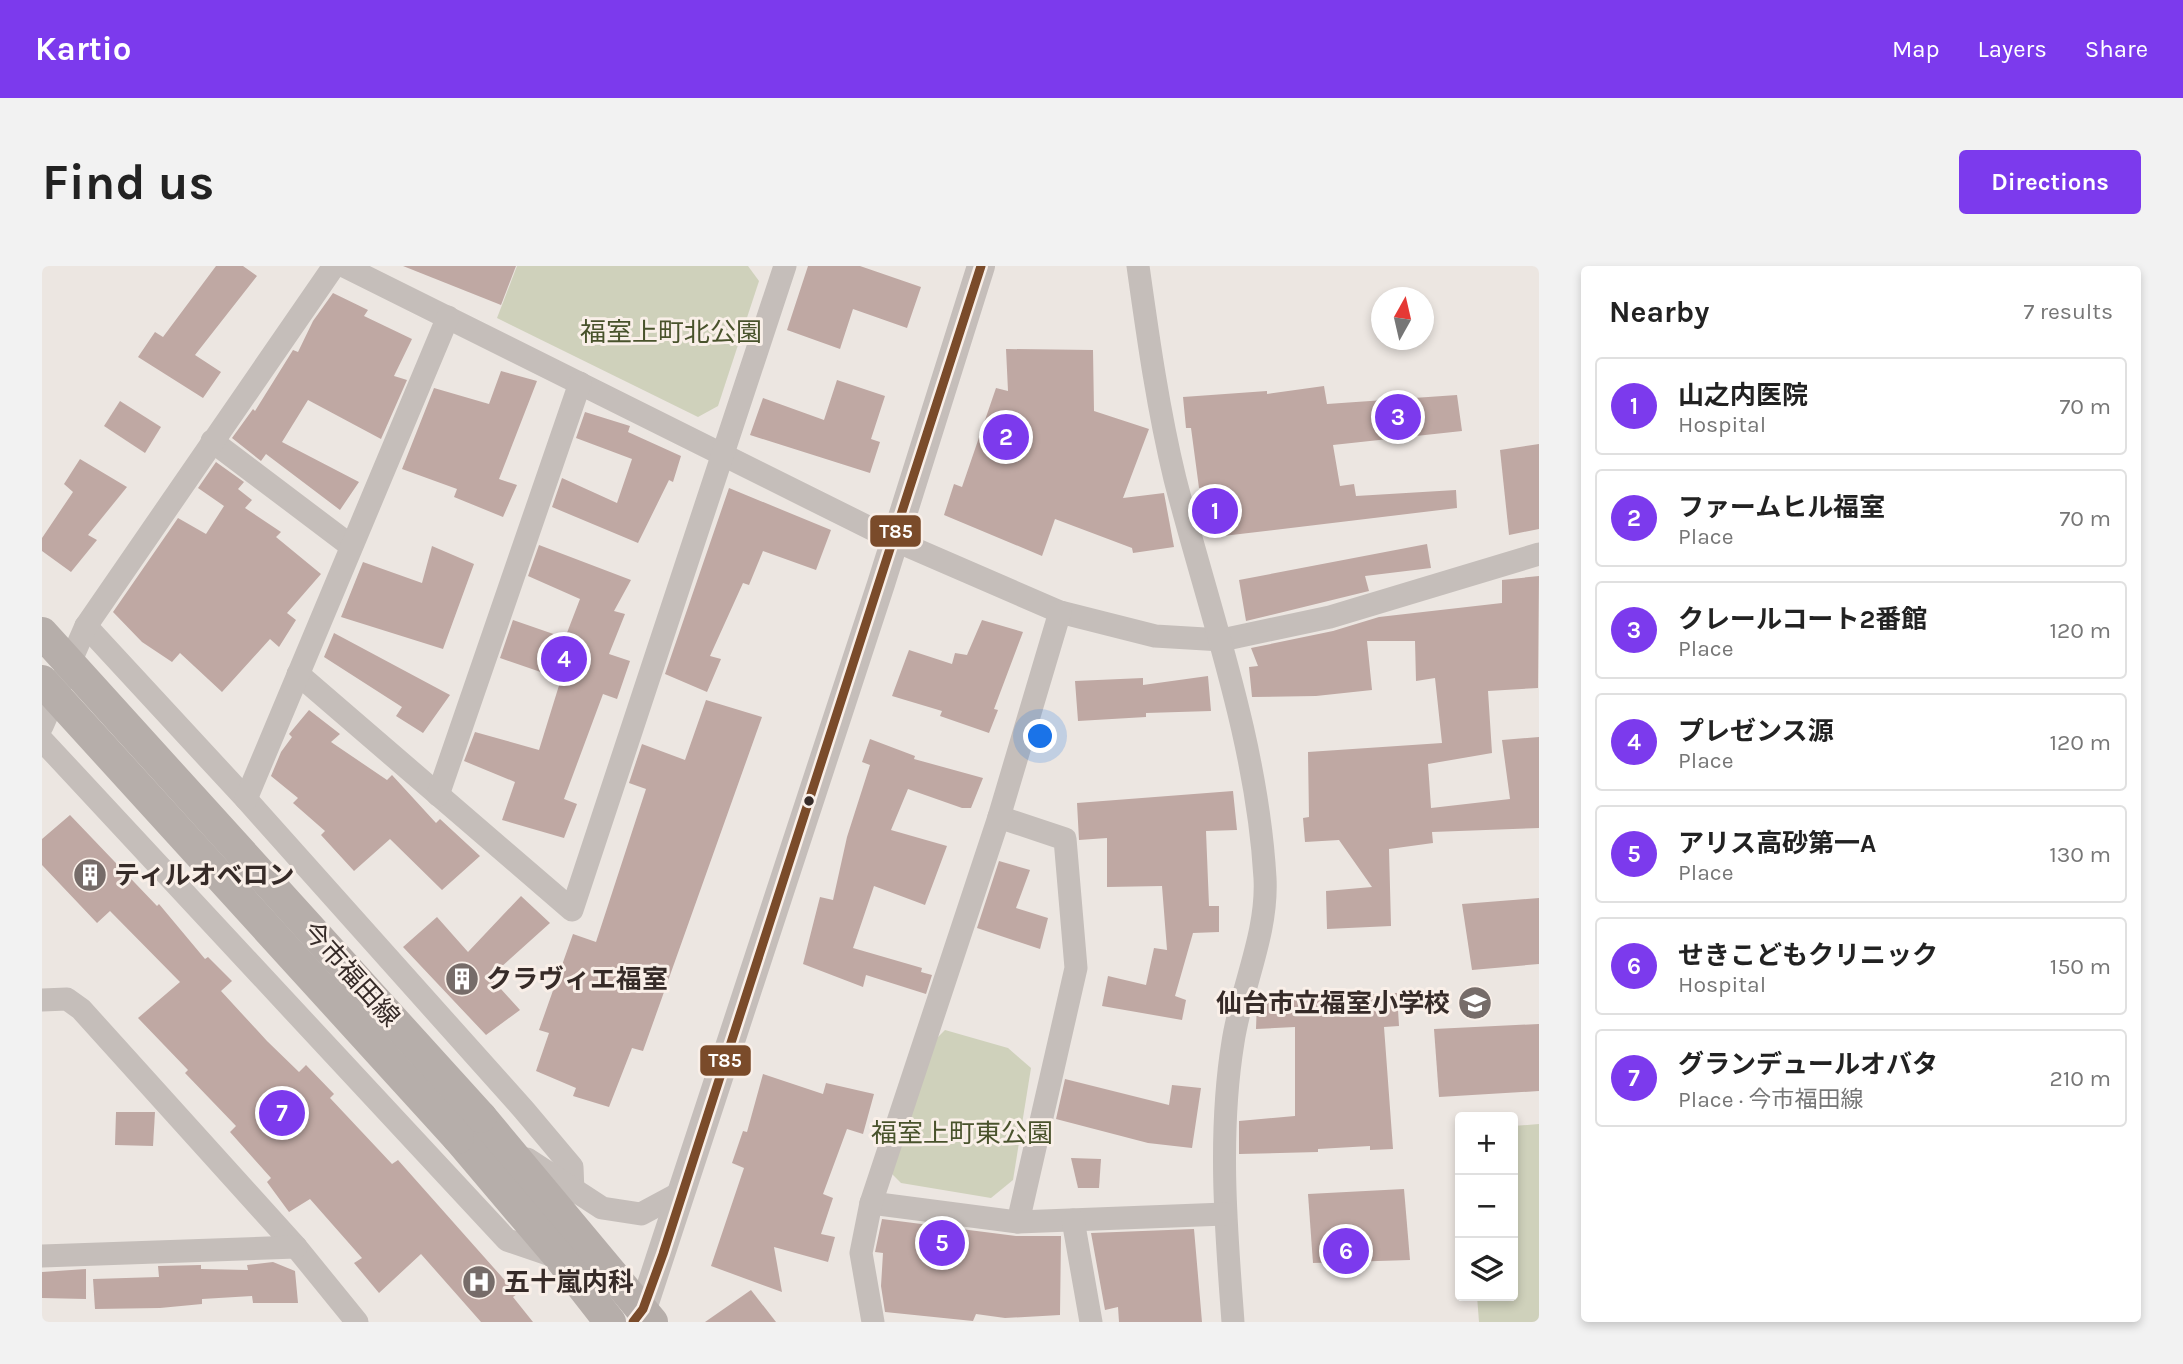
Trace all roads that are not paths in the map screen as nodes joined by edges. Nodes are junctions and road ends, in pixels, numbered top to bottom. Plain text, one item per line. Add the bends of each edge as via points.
1 (334, 266) edge
2 (344, 266) edge
3 (785, 266) edge
4 (981, 266) edge
5 (1138, 266) edge
6 (447, 317) junction
7 (580, 383) junction
8 (212, 441) junction
9 (722, 455) junction
10 (894, 540) junction
11 (351, 547) junction
12 (1539, 554) edge
13 (1060, 612) junction
14 (86, 625) junction
15 (42, 633) edge
16 (1222, 640) junction
17 (298, 674) junction
18 (42, 681) edge
19 (42, 726) edge
20 (42, 740) edge
21 (438, 795) junction
22 (246, 799) junction
23 (999, 817) junction
24 (42, 1000) edge
25 (508, 1145) junction
26 (573, 1192) junction
27 (682, 1192) junction
28 (871, 1203) junction
29 (1225, 1214) junction
30 (1073, 1220) junction
31 (1018, 1222) junction
32 (296, 1247) junction
33 (42, 1255) edge
34 (560, 1258) junction
35 (643, 1318) edge
36 (357, 1322) edge
37 (610, 1322) edge
38 (873, 1322) edge
39 (1091, 1322) edge
40 (1233, 1322) edge

1 - 8 street
2 - 6 street
3 - 9 street
4 - 10 street
5 - 16 street via 1154,382 1175,479
6 - 7 street
6 - 11 street
7 - 9 street
7 - 21 street
8 - 11 street
8 - 14 street
9 - 10 street
9 - 21 street via 572,910
10 - 13 street
10 - 27 street
11 - 17 street
12 - 16 street via 1330,617
13 - 16 street via 1155,636
13 - 23 street
14 - 19 street
14 - 22 street
15 - 25 main road, 今市福田線, bridge
16 - 29 street via 1257,794 1265,881 1261,926 1233,1042 1224,1157
17 - 21 street
17 - 22 street
18 - 34 main road, 今市福田線, bridge via 458,1138
20 - 34 street via 507,1240
22 - 26 street via 572,1167
23 - 28 street
23 - 31 street via 1065,839 1076,968
24 - 32 street via 67,999 81,1009
25 - 26 street
25 - 35 main road, 今市福田線
26 - 27 street via 602,1208 642,1214
27 - 35 street
28 - 31 street
28 - 38 street via 861,1252
29 - 30 street
29 - 40 street
30 - 31 street
30 - 39 street
32 - 33 street
32 - 36 street
34 - 37 main road, 今市福田線

